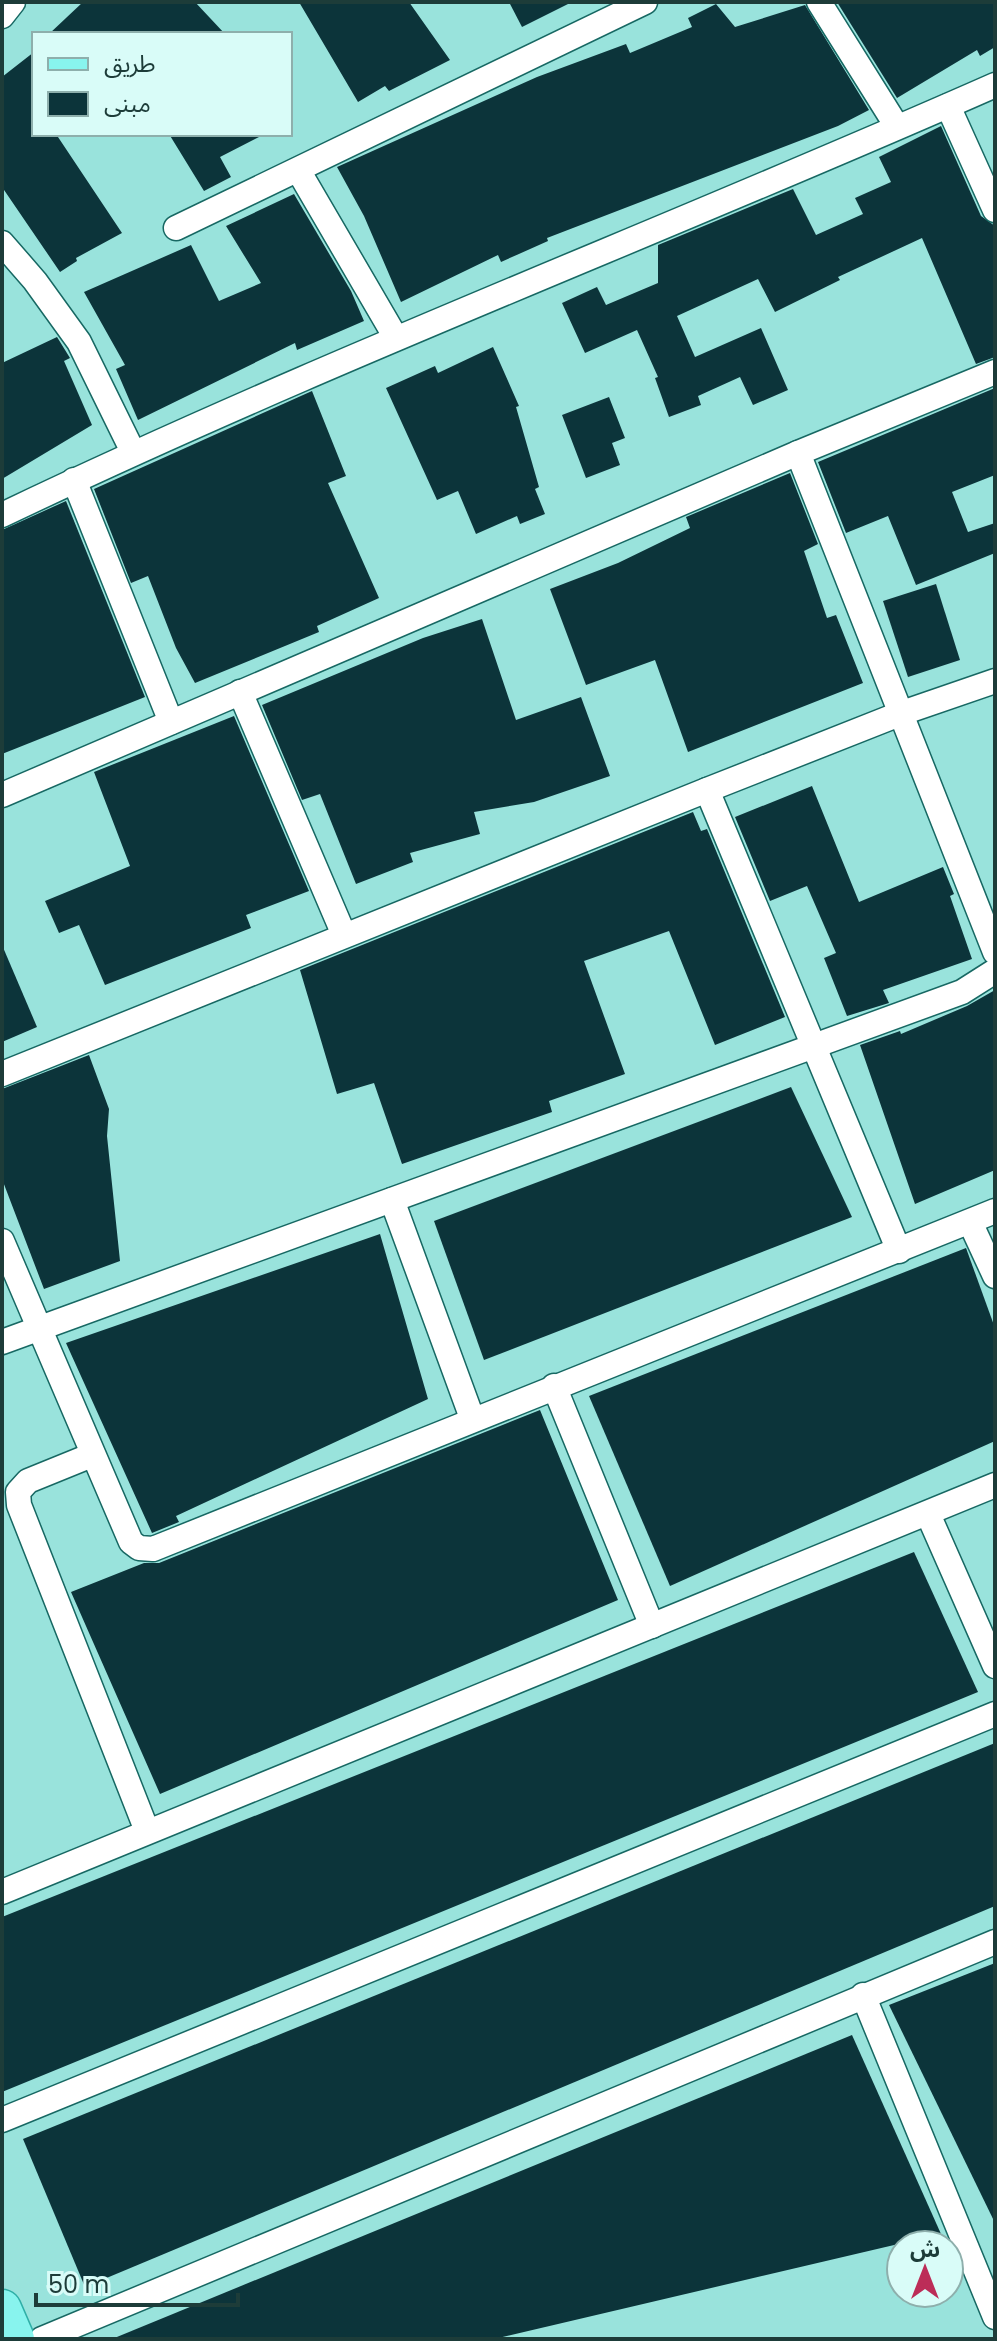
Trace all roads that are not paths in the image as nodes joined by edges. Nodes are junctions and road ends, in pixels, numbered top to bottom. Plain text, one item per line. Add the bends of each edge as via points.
1 (13, 2) edge
2 (645, 2) edge
3 (819, 2) edge
4 (2, 16) edge
5 (995, 85) edge
6 (948, 106) junction
7 (896, 125) junction
8 (298, 170) junction
9 (995, 210) edge
10 (176, 228) dead end
11 (2, 243) edge
12 (396, 338) junction
13 (995, 372) edge
14 (133, 452) junction
15 (798, 453) junction
16 (74, 480) junction
17 (2, 515) edge
18 (995, 681) edge
19 (240, 692) junction
20 (902, 713) junction
21 (171, 722) junction
22 (707, 790) junction
23 (2, 795) edge
24 (344, 935) junction
25 (995, 952) edge
26 (995, 971) edge
27 (815, 1046) junction
28 (2, 1074) edge
29 (392, 1200) junction
30 (995, 1211) edge
31 (970, 1222) junction
32 (2, 1241) edge
33 (899, 1251) junction
34 (995, 1276) edge
35 (37, 1328) junction
36 (2, 1342) edge
37 (554, 1386) junction
38 (472, 1418) junction
39 (92, 1455) junction
40 (995, 1485) edge
41 (928, 1514) junction
42 (652, 1626) junction
43 (995, 1666) edge
44 (995, 1714) edge
45 (147, 1831) junction
46 (2, 1892) edge
47 (995, 1942) edge
48 (863, 1995) junction
49 (2, 2120) edge
50 (2, 2309) edge
51 (995, 2317) edge
52 (15, 2339) edge
53 (42, 2339) edge

1 - 4 street
2 - 8 street
3 - 7 street
5 - 6 street
6 - 7 street
6 - 9 street
7 - 12 street
8 - 10 street
8 - 12 street
11 - 14 street via 79,342
12 - 14 street
13 - 15 street
14 - 16 street
15 - 19 street
15 - 20 street
16 - 17 street
16 - 21 street
18 - 20 street
19 - 21 street
19 - 24 street
20 - 22 street
20 - 25 street
21 - 23 street
22 - 24 street
22 - 27 street
24 - 28 street
26 - 27 street via 962,992
27 - 29 street
27 - 33 street
29 - 35 street
29 - 38 street
30 - 31 street
31 - 33 street
31 - 34 street
32 - 35 street
33 - 37 street
35 - 36 street
35 - 39 street
37 - 38 street
37 - 42 street
38 - 39 street via 153,1549 131,1542
39 - 45 street via 28,1481 18,1492 19,1505
40 - 41 street
41 - 42 street
41 - 43 street
42 - 45 street
44 - 49 street
45 - 46 street
47 - 48 street
48 - 51 street
48 - 53 street
50 - 52 main road

